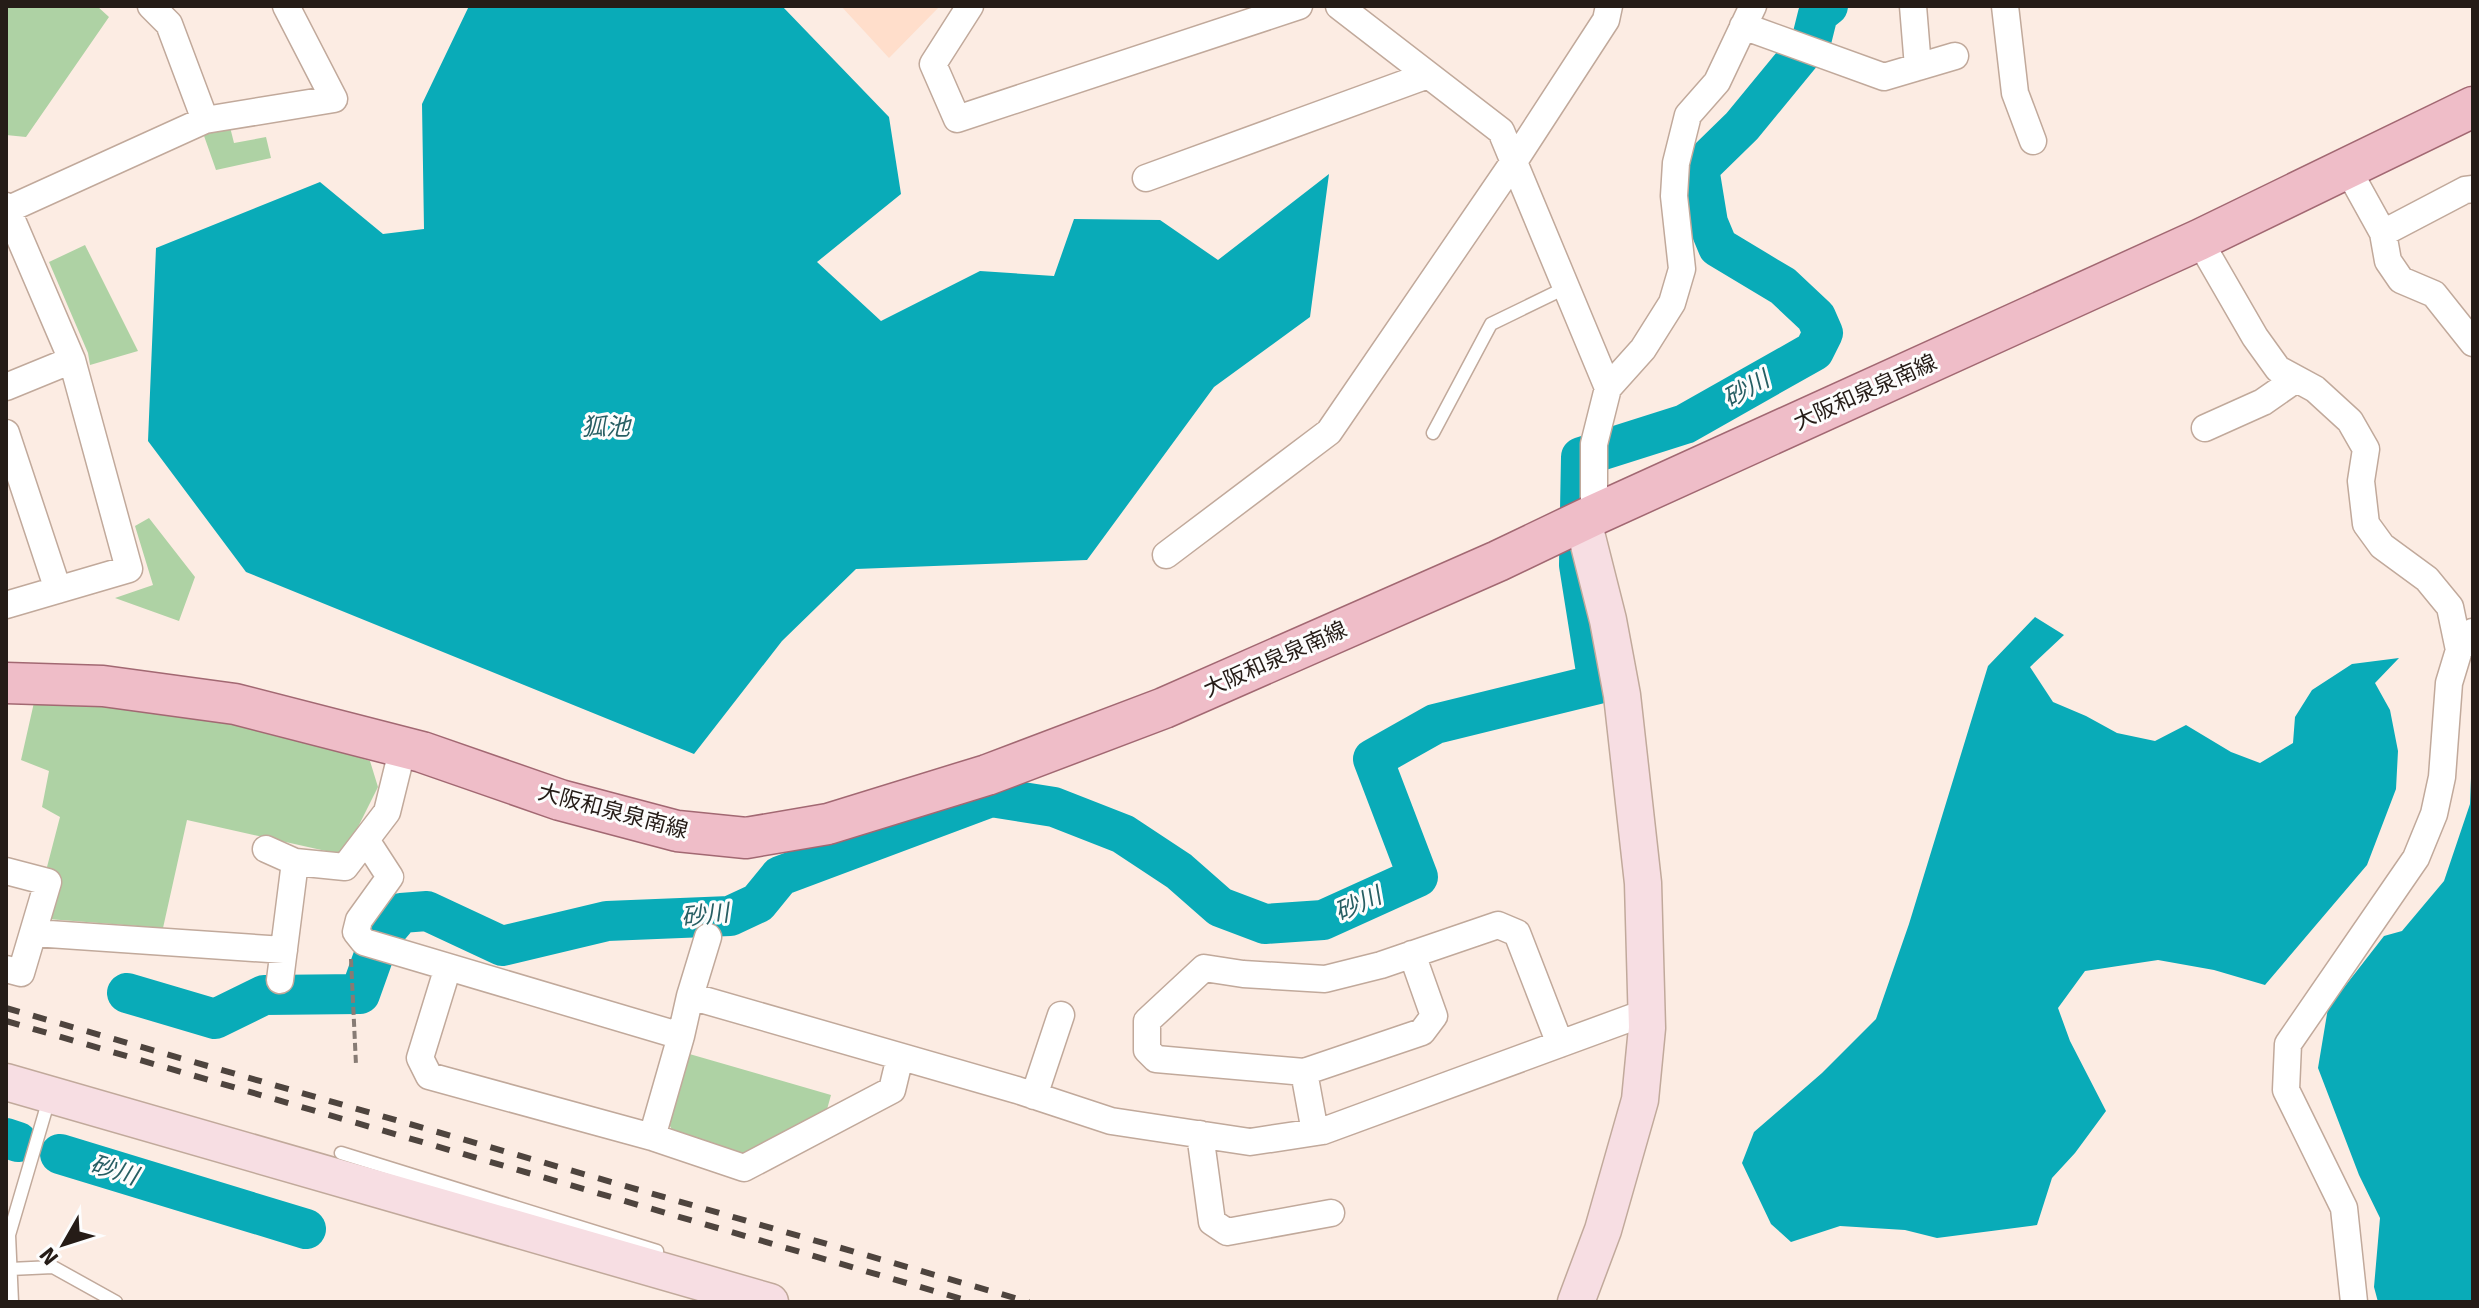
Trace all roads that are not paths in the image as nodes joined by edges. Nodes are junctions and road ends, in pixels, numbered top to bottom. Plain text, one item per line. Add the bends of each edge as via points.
1 (151, 6) edge
2 (286, 6) edge
3 (970, 6) edge
4 (1299, 6) edge
5 (1339, 6) edge
6 (1609, 6) edge
7 (1913, 6) edge
8 (2005, 6) edge
9 (1748, 16) edge
10 (1955, 56) dead end
11 (1918, 67) junction
12 (1428, 75) junction
13 (2473, 107) edge
14 (205, 120) junction
15 (2033, 141) dead end
16 (1515, 160) junction
17 (2347, 168) junction
18 (1146, 178) dead end
19 (2473, 189) edge
20 (7, 208) edge
21 (2383, 233) junction
22 (2199, 240) junction
23 (1565, 288) junction
24 (2473, 343) edge
25 (72, 360) junction
26 (2296, 379) junction
27 (6, 387) edge
28 (1608, 388) junction
29 (2205, 428) dead end
30 (6, 433) edge
31 (1433, 433) dead end
32 (1589, 518) junction
33 (1166, 555) dead end
34 (58, 590) junction
35 (6, 605) edge
36 (2466, 641) edge
37 (6, 683) edge
38 (403, 747) junction
39 (366, 840) junction
40 (266, 849) dead end
41 (295, 862) junction
42 (6, 871) edge
43 (34, 933) junction
44 (708, 937) dead end
45 (284, 950) junction
46 (1412, 954) junction
47 (448, 967) junction
48 (6, 969) edge
49 (280, 980) dead end
50 (690, 996) junction
51 (1647, 1012) junction
52 (1061, 1015) dead end
53 (681, 1036) junction
54 (1560, 1044) junction
55 (900, 1057) junction
56 (1304, 1072) junction
57 (6, 1082) edge
58 (51, 1094) junction
59 (1034, 1096) junction
60 (1315, 1132) junction
61 (1200, 1134) junction
62 (652, 1137) junction
63 (341, 1153) dead end
64 (1331, 1213) dead end
65 (10, 1269) junction
66 (672, 1288) edge
67 (12, 1302) edge
68 (116, 1302) edge
69 (770, 1302) edge
70 (1576, 1302) edge
71 (2354, 1302) edge

1 - 14 street via 169,24
2 - 14 street via 334,99
3 - 4 street via 933,64 957,119
5 - 12 street
6 - 16 street via 1606,20
7 - 11 street
8 - 15 street via 2015,93
9 - 11 street via 1884,77
9 - 28 street via 1717,82 1688,115 1676,163 1682,269 1672,303 1643,349
10 - 11 street
12 - 16 street via 1501,131
12 - 18 street
13 - 17 main road, 大阪和泉泉南線
14 - 20 street
16 - 23 street
16 - 33 street via 1329,432
17 - 21 street
17 - 22 main road, 大阪和泉泉南線
19 - 21 street
20 - 25 street
21 - 24 street via 2388,261 2401,280 2434,294
22 - 26 street via 2255,337 2278,369
22 - 32 main road, 大阪和泉泉南線
23 - 28 street
23 - 31 lane via 1491,324
25 - 27 street
25 - 34 street via 129,569
26 - 29 street via 2263,402
26 - 36 street via 2350,421 2366,449 2361,481 2366,524 2382,546 2427,579 2450,607
28 - 32 street via 1594,444
30 - 34 street
32 - 38 main road, 大阪和泉泉南線 via 1164,708 987,775 828,824 746,838 677,831 560,800
32 - 51 street via 1622,695 1643,883
34 - 35 street
36 - 71 street via 2449,683 2434,814 2416,858 2288,1044 2286,1090 2344,1208
37 - 38 main road, 大阪和泉泉南線 via 103,686 235,704
38 - 39 street via 387,812
39 - 41 street via 345,867
39 - 47 street via 390,877 356,932 364,942
40 - 41 street
41 - 45 street
42 - 43 street via 48,882
43 - 45 street
43 - 48 street via 21,973
44 - 50 street
45 - 49 street
46 - 54 street via 1498,925 1517,933
46 - 56 street via 1434,1016 1422,1032
46 - 56 street via 1325,979 1204,968 1147,1021 1147,1050 1156,1059
47 - 53 street
47 - 62 street via 420,1058 429,1076
50 - 53 street
50 - 55 street
51 - 54 street
51 - 70 street via 1640,1100
52 - 59 street
53 - 62 street
54 - 60 street
55 - 59 street
55 - 62 street via 892,1090 744,1168
56 - 60 street
57 - 58 street
58 - 65 lane via 9,1235
58 - 66 street
59 - 61 street via 1111,1121
60 - 61 street via 1250,1142
61 - 64 street via 1212,1222 1227,1232
63 - 66 lane via 673,1256
65 - 67 lane
65 - 68 lane via 53,1267
66 - 69 street

